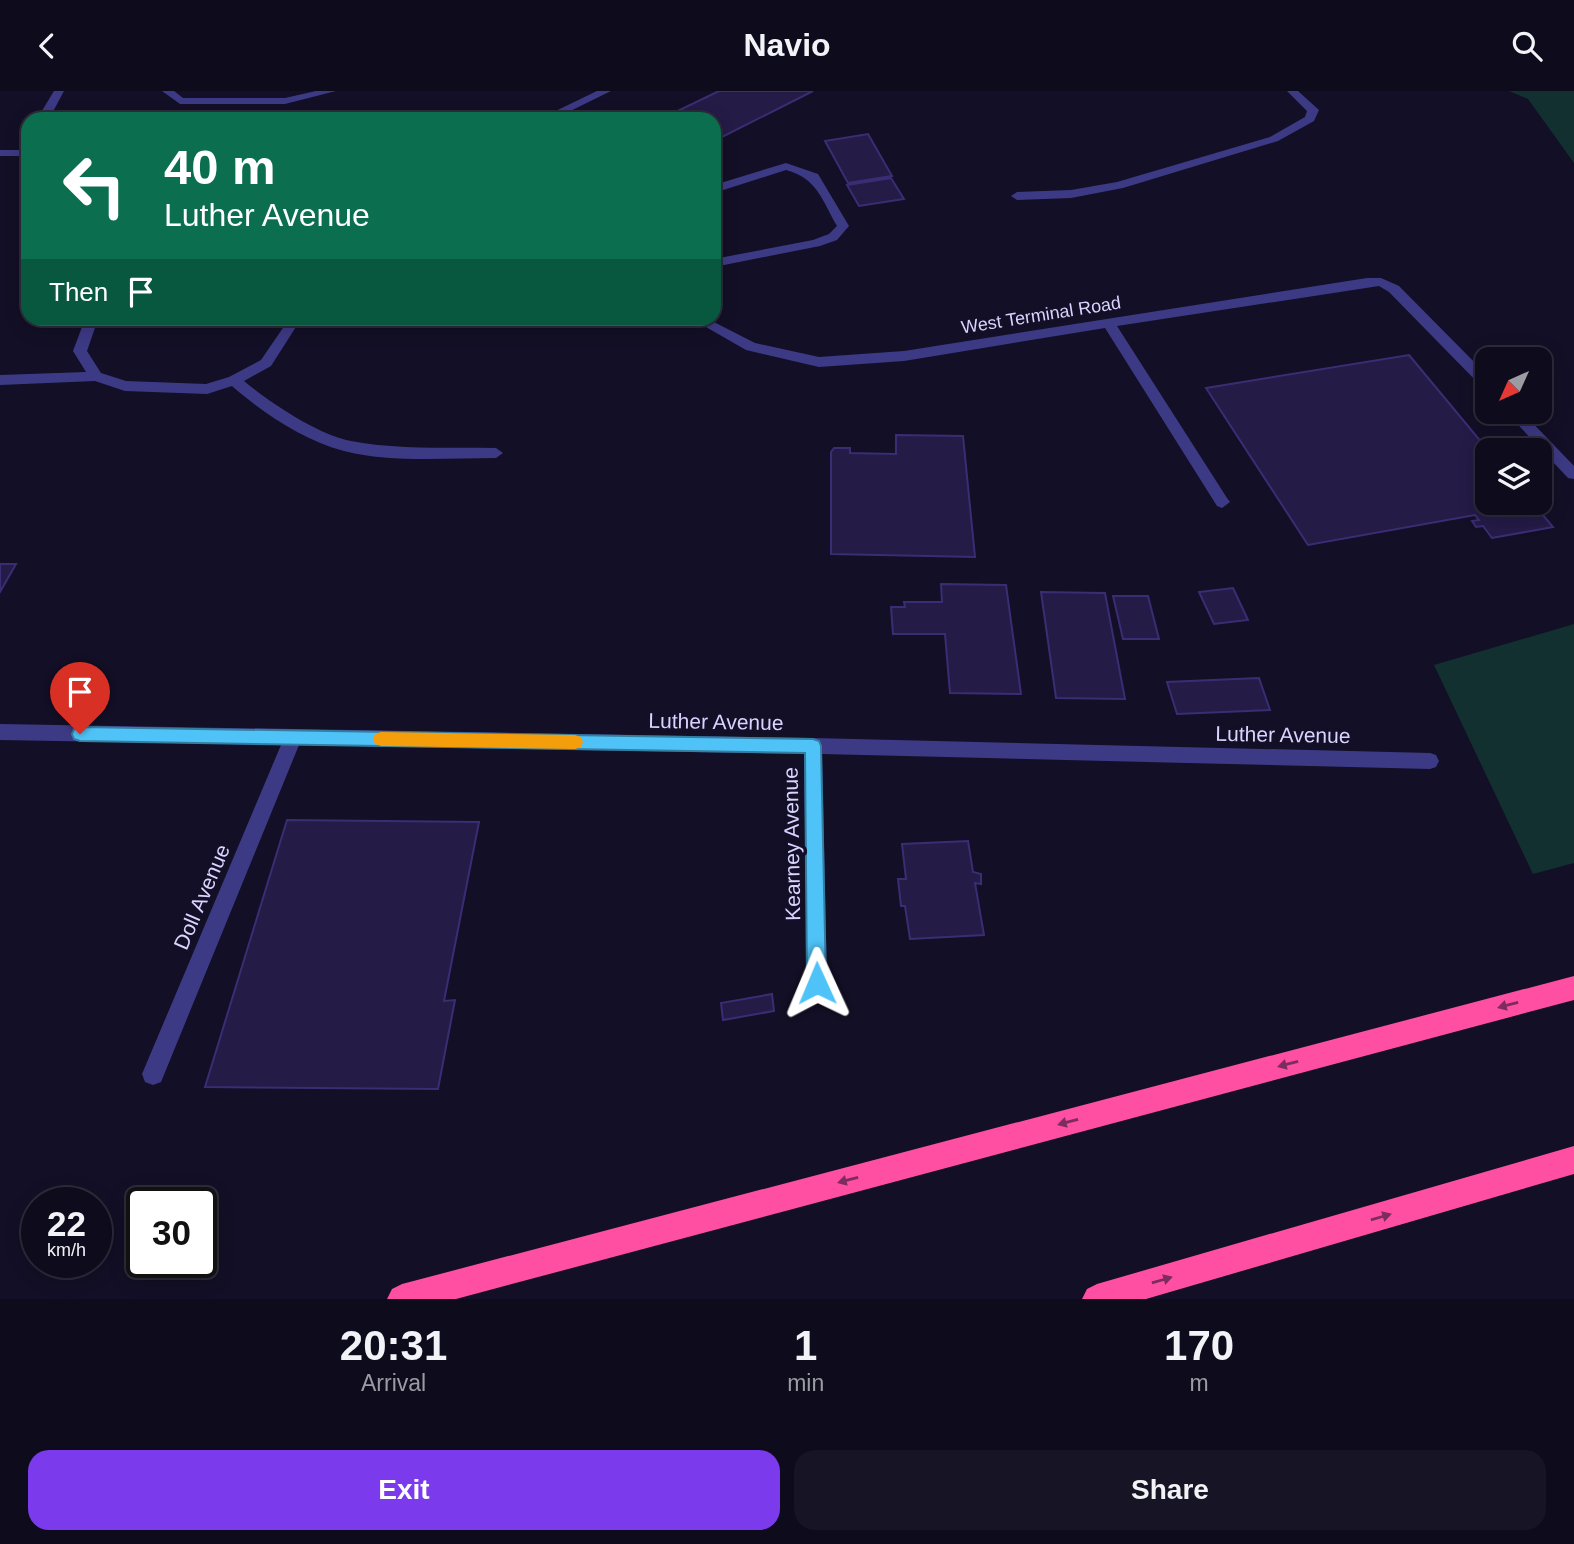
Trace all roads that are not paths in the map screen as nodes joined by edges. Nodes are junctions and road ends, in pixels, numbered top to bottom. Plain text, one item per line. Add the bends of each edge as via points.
1 (59, 91) edge
2 (167, 91) edge
3 (331, 91) edge
4 (606, 91) edge
5 (1292, 91) edge
6 (47, 112) edge
7 (560, 112) edge
8 (21, 151) edge
9 (0, 153) edge
10 (721, 187) edge
11 (1017, 196) dead end
12 (721, 262) edge
13 (1108, 323) junction
14 (89, 326) edge
15 (290, 326) edge
16 (712, 326) edge
17 (1475, 372) edge
18 (96, 376) junction
19 (0, 380) edge
20 (234, 380) junction
21 (1525, 424) edge
22 (496, 453) dead end
23 (1573, 474) edge
24 (1222, 502) dead end
25 (0, 732) edge
26 (293, 737) junction
27 (813, 746) junction
28 (1430, 761) dead end
29 (817, 983) dead end
30 (1574, 988) edge
31 (153, 1074) dead end
32 (1574, 1160) edge
33 (402, 1299) edge
34 (1097, 1299) edge

1 - 6 street
2 - 3 street via 180,101 285,101
4 - 7 street
5 - 11 street via 1313,110 1310,119 1274,139 1119,185 1071,194
8 - 9 street
10 - 12 street via 786,166 801,170 814,176 843,226 833,237 816,243
13 - 16 street, West Terminal Road via 904,356 819,362 751,347
13 - 17 street, West Terminal Road via 1381,282 1394,289
13 - 24 street
14 - 18 street via 80,351
15 - 20 street via 266,363
18 - 19 street
18 - 20 street via 125,386 207,389
20 - 22 street via 262,404 346,446
21 - 23 street
25 - 26 street, Luther Avenue
26 - 27 street, Luther Avenue
26 - 31 street, Doll Avenue
27 - 28 street, Luther Avenue
27 - 29 street, Kearney Avenue
30 -> 33 highway
34 -> 32 highway

